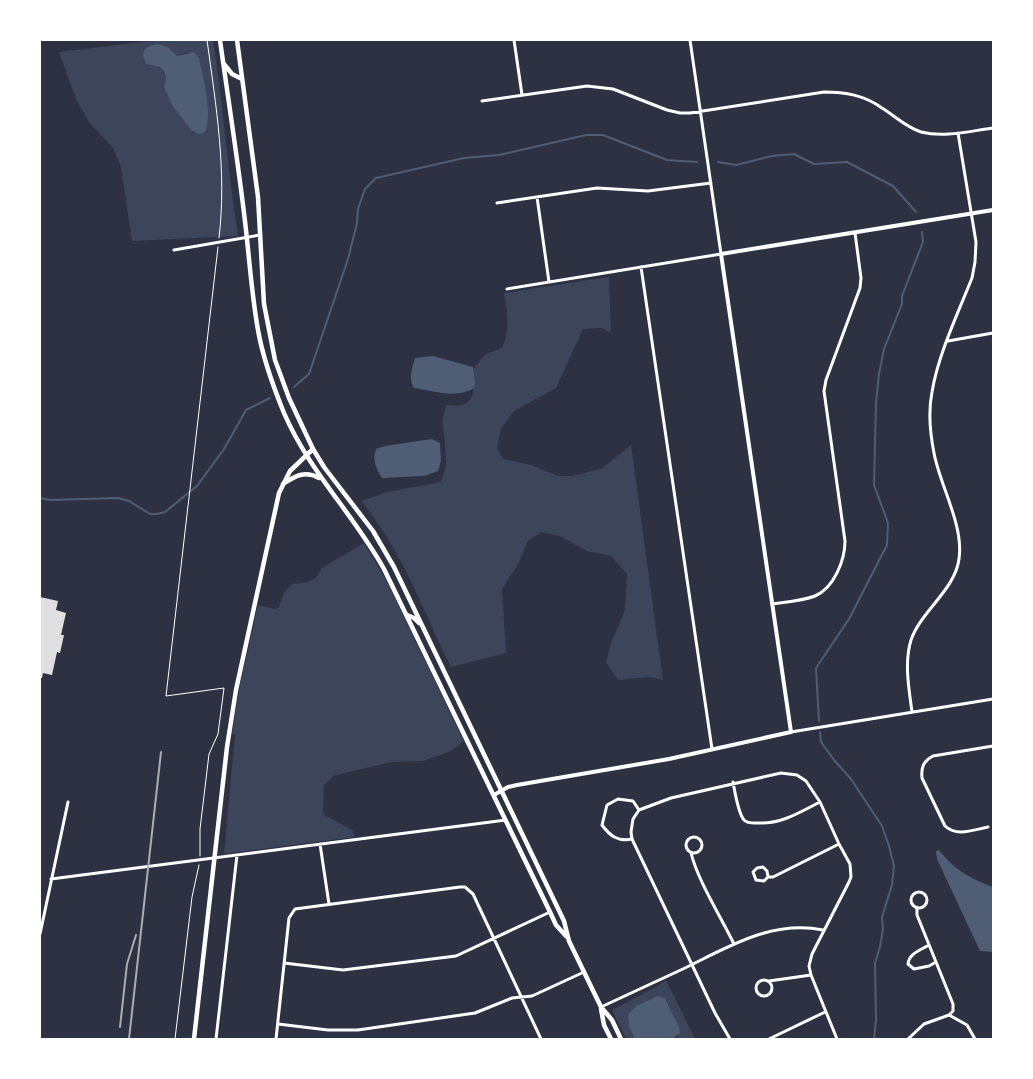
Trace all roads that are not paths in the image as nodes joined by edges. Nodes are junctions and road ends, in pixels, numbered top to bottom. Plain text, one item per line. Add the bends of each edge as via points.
1 (220, 40) edge
2 (236, 40) edge
3 (514, 40) edge
4 (690, 40) edge
5 (223, 63) junction
6 (242, 79) junction
7 (522, 95) junction
8 (482, 101) dead end
9 (700, 111) junction
10 (993, 128) edge
11 (958, 133) junction
12 (711, 183) junction
13 (537, 197) junction
14 (497, 202) dead end
15 (993, 210) edge
16 (971, 214) junction
17 (855, 233) junction
18 (261, 235) junction
19 (247, 238) junction
20 (174, 250) dead end
21 (721, 254) junction
22 (641, 267) junction
23 (549, 282) junction
24 (507, 289) dead end
25 (993, 333) edge
26 (948, 341) junction
27 (313, 449) junction
28 (306, 455) junction
29 (322, 479) junction
30 (282, 485) junction
31 (772, 604) junction
32 (407, 615) junction
33 (422, 625) junction
34 (993, 699) edge
35 (912, 712) junction
36 (791, 732) junction
37 (993, 746) edge
38 (712, 749) junction
39 (733, 782) junction
40 (502, 790) junction
41 (494, 795) junction
42 (68, 802) dead end
43 (820, 802) junction
44 (639, 810) junction
45 (506, 820) junction
46 (988, 827) dead end
47 (632, 839) junction
48 (320, 844) junction
49 (839, 844) junction
50 (691, 853) junction
51 (237, 855) junction
52 (215, 858) junction
53 (768, 877) junction
54 (52, 879) junction
55 (329, 904) junction
56 (917, 907) junction
57 (550, 912) junction
58 (823, 930) junction
59 (40, 934) edge
60 (567, 937) junction
61 (494, 939) junction
62 (734, 944) junction
63 (929, 945) junction
64 (936, 962) junction
65 (284, 963) junction
66 (692, 964) junction
67 (584, 972) junction
68 (811, 975) junction
69 (768, 981) junction
70 (522, 997) junction
71 (601, 1007) junction
72 (825, 1012) junction
73 (948, 1015) junction
74 (278, 1024) junction
75 (194, 1039) edge
76 (216, 1039) edge
77 (276, 1039) edge
78 (541, 1039) edge
79 (611, 1039) edge
80 (621, 1039) edge
81 (730, 1039) edge
82 (769, 1039) edge
83 (836, 1039) edge
84 (908, 1039) edge
85 (975, 1039) edge

1 - 5 main road
2 - 6 main road
3 - 7 street
4 - 9 street
5 - 6 main road via 232,74
5 - 19 main road
6 - 18 main road
7 - 8 street
7 - 9 street via 572,87 600,87 667,110 680,113
9 - 11 street via 841,92 867,99 921,132
9 - 12 street
10 - 11 street
11 - 16 street
12 - 13 street via 648,191 597,188
12 - 21 street
13 - 14 street
13 - 23 street
15 - 16 street
16 - 17 street
16 - 26 street via 976,242 975,262
17 - 21 street
17 - 31 street via 860,288 824,391 845,553 838,571 815,596
18 - 19 street
18 - 27 main road via 264,304 271,344 289,398
19 - 20 street
19 - 28 main road via 256,317 266,362 284,414
21 - 22 street
21 - 31 street
22 - 23 street
22 - 38 street
23 - 24 street
25 - 26 street
26 - 35 street via 931,393 931,435 938,472 957,532 959,558 956,570 911,641 908,664
27 - 28 main road
27 - 33 main road via 384,549
28 - 29 main road
28 - 30 main road via 290,470
29 - 30 main road via 311,474 299,474
29 - 32 main road via 375,552
30 - 52 main road via 236,690
31 - 36 street
32 - 33 main road
32 - 41 main road
33 - 40 main road
34 - 35 street
35 - 36 street
36 - 38 street
37 - 46 street via 933,756 921,771 949,830 961,833
38 - 40 street
39 - 43 street via 781,773 798,775
39 - 43 street via 741,815 751,823 783,821
39 - 44 street
40 - 41 street
40 - 60 main road via 564,921
41 - 45 main road
42 - 54 street
43 - 49 street
44 - 47 street via 633,819
44 - 47 street via 633,801 618,799 607,806 603,817 602,825 610,836
45 - 48 street
45 - 57 main road
47 - 66 street
48 - 51 street
48 - 55 street
49 - 53 street
49 - 58 street via 850,864 851,877
50 - 50 street via 702,847 696,837 690,837 686,842
50 - 62 street
51 - 52 street
51 - 76 street
52 - 54 street
52 - 75 main road
53 - 53 street via 763,867 753,872 758,882
54 - 59 street
55 - 61 street via 465,887 473,894
55 - 65 street via 298,908 292,913
56 - 56 street via 923,907 927,902 921,892 915,892 911,897 912,904
56 - 63 street
57 - 60 main road
57 - 61 street
58 - 62 street via 791,927 749,936
58 - 68 street via 812,954
60 - 67 main road
61 - 65 street via 456,956 352,970
61 - 70 street
62 - 66 street
63 - 64 street
63 - 64 street via 911,955 908,964 914,969
64 - 73 street via 953,1004 953,1011
65 - 74 street
66 - 71 street
66 - 81 street
67 - 70 street via 532,996
67 - 71 main road
68 - 69 street
68 - 72 street
69 - 69 street via 761,980 757,984 760,995 768,995 772,991
70 - 74 street via 475,1014 358,1030
70 - 78 street
71 - 79 main road
71 - 80 main road
72 - 82 street
72 - 83 street
73 - 84 street via 924,1024
73 - 85 street via 967,1025
74 - 77 street

